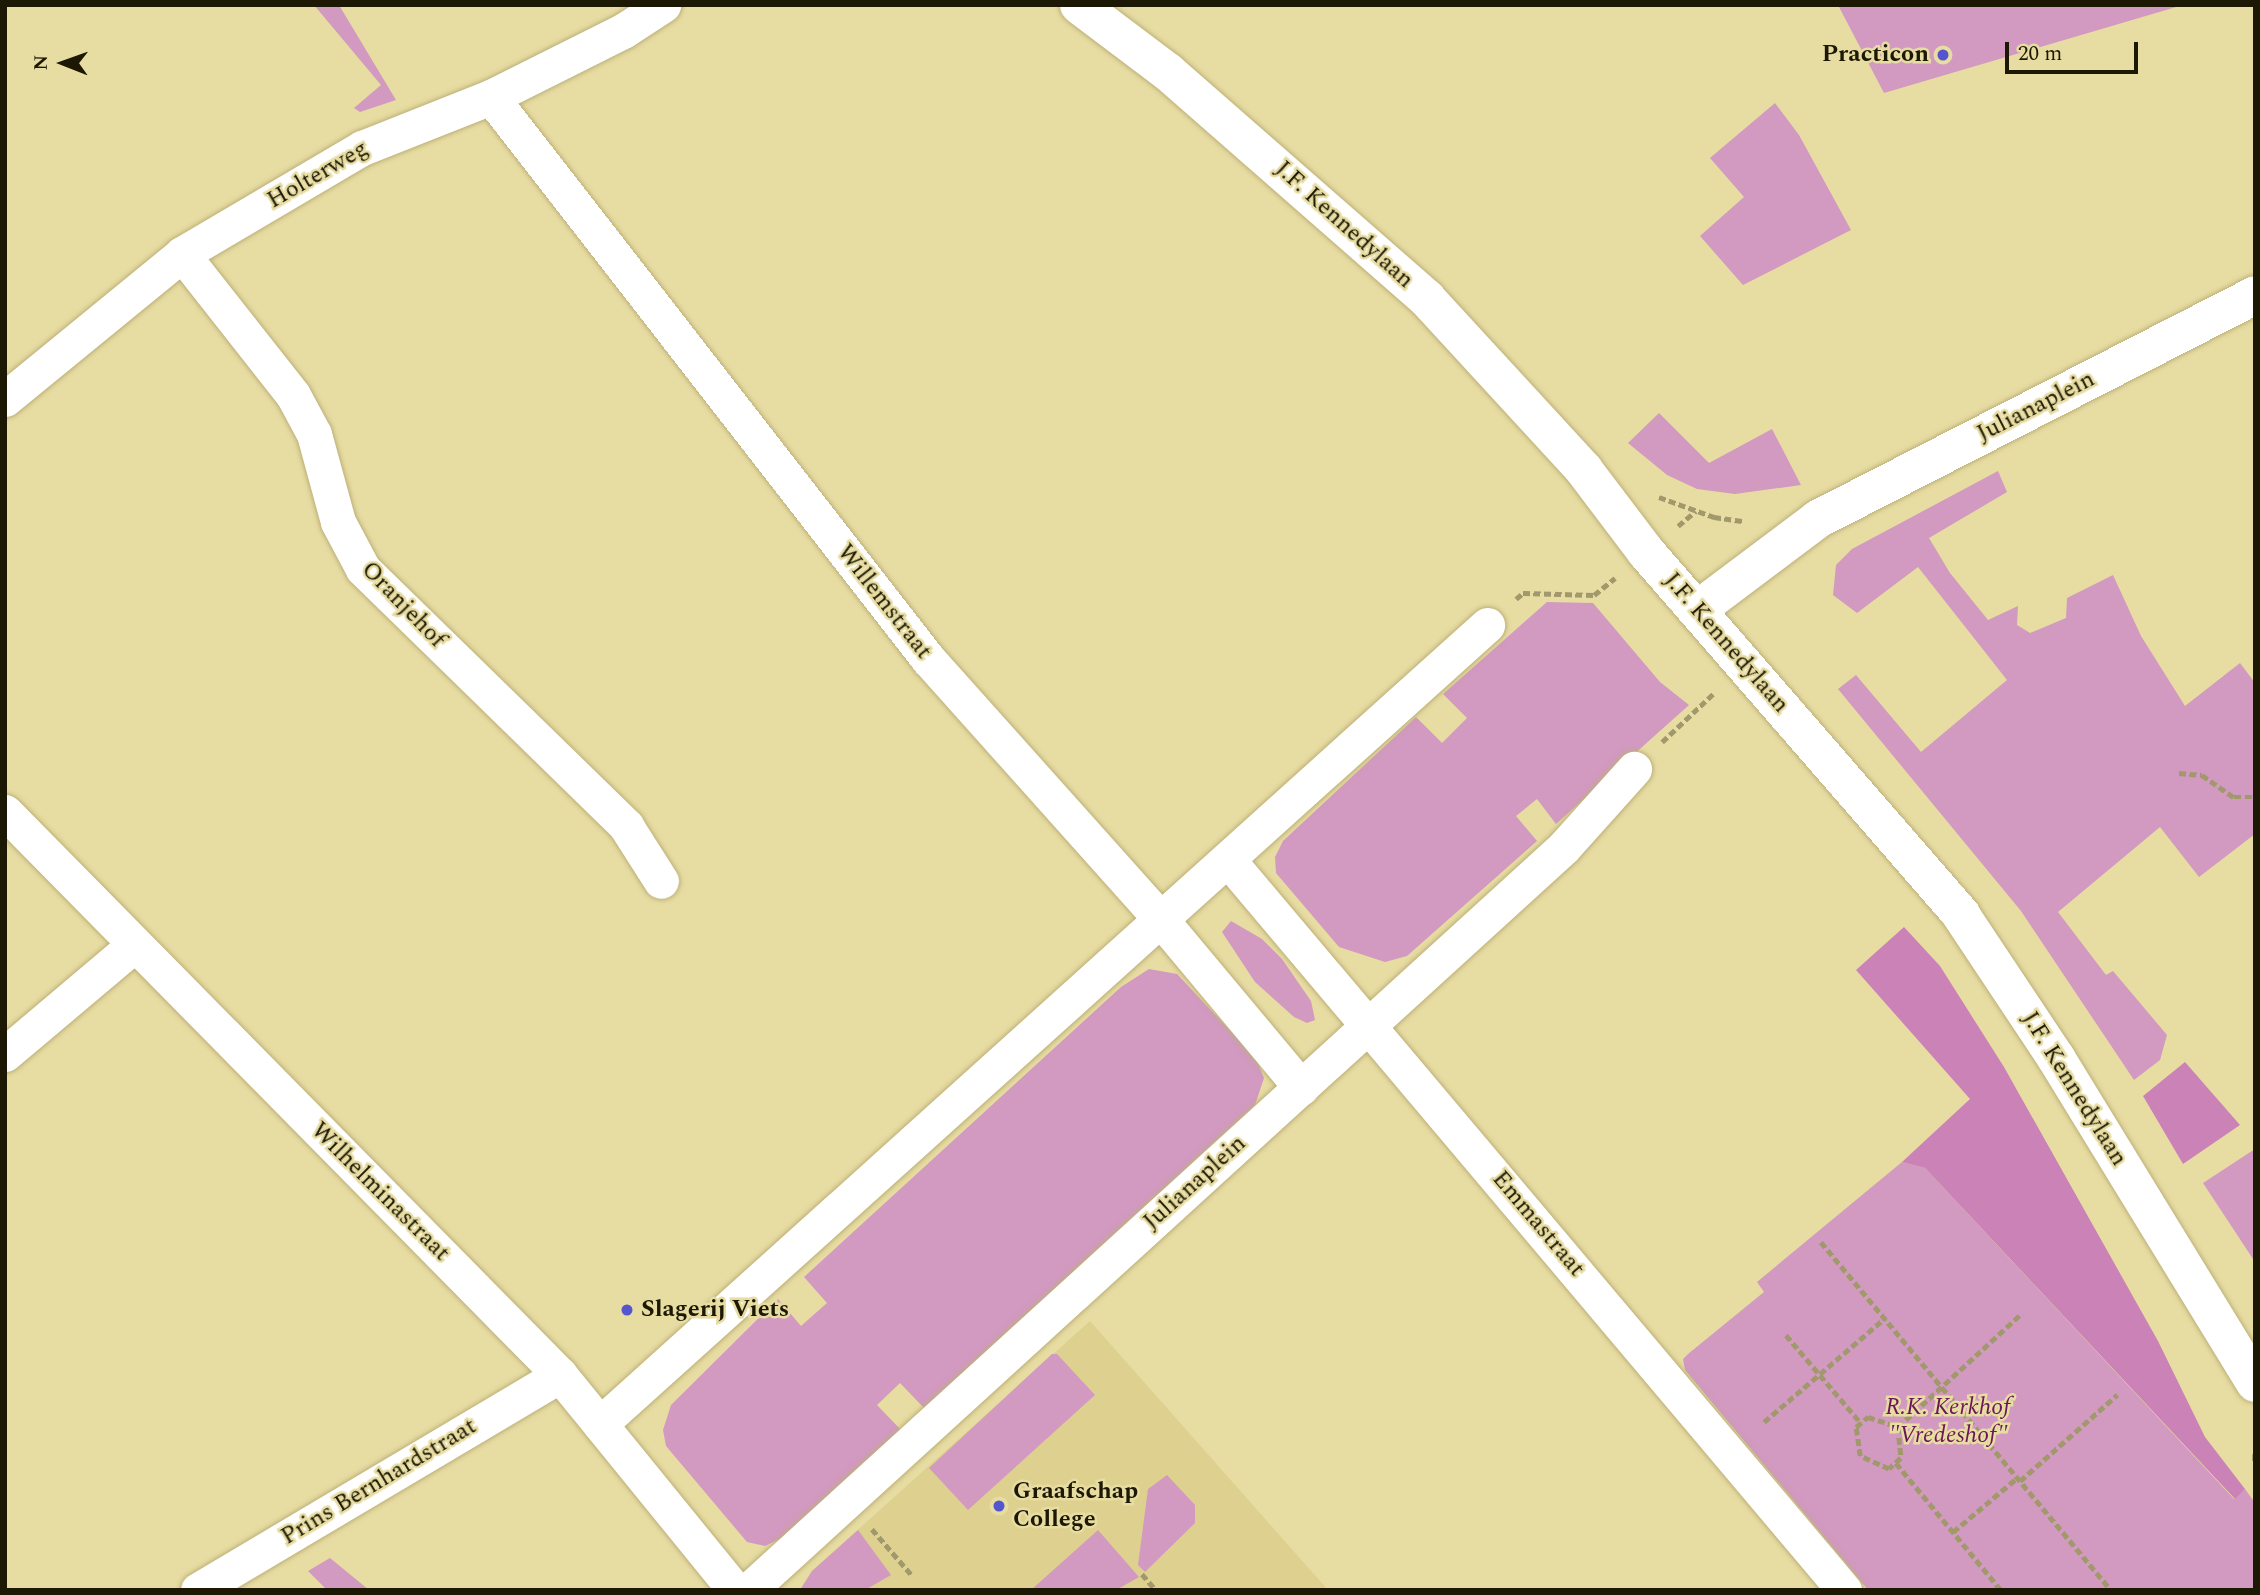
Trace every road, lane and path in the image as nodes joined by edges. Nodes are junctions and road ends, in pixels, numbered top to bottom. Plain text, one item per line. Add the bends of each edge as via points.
1 (663, 5) edge
2 (1079, 5) edge
3 (491, 97) junction
4 (182, 254) junction
5 (2255, 295) edge
6 (5, 399) edge
7 (1646, 492) dead end
8 (1748, 522) dead end
9 (1697, 610) junction
10 (1487, 625) dead end
11 (1634, 769) dead end
12 (2179, 773) dead end
13 (2255, 797) edge
14 (5, 812) edge
15 (1229, 861) junction
16 (662, 881) dead end
17 (1162, 921) junction
18 (135, 944) junction
19 (1370, 1024) junction
20 (5, 1054) edge
21 (1301, 1087) junction
22 (1821, 1242) dead end
23 (2022, 1314) dead end
24 (1885, 1318) junction
25 (1786, 1335) dead end
26 (560, 1375) junction
27 (1821, 1375) junction
28 (2255, 1383) edge
29 (1942, 1387) junction
30 (2117, 1395) dead end
31 (1763, 1422) dead end
32 (1861, 1423) junction
33 (600, 1424) junction
34 (1898, 1427) junction
35 (2255, 1454) edge
36 (1896, 1463) junction
37 (2255, 1464) edge
38 (2019, 1479) junction
39 (847, 1501) junction
40 (1953, 1532) junction
41 (911, 1574) dead end
42 (1142, 1574) dead end
43 (198, 1590) edge
44 (735, 1590) edge
45 (749, 1590) edge
46 (1156, 1590) edge
47 (1844, 1590) edge
48 (2001, 1590) edge
49 (2111, 1590) edge

1 - 3 street, Holterweg via 623,31
2 - 9 main road, J.F. Kennedylaan via 1168,72 1427,299 1584,470
3 - 4 street, Holterweg via 362,148
3 - 17 street, Willemstraat via 928,659
4 - 6 street, Holterweg
4 - 16 street, Oranjehof via 293,395 313,434 338,522 363,569 625,826
5 - 9 main road, Julianaplein via 1818,519
7 - 8 path via 1714,517
9 - 28 main road, J.F. Kennedylaan via 1961,915 2056,1058
10 - 15 street
11 - 19 street, Julianaplein via 1564,847
12 - 13 path via 2202,775 2234,797
14 - 18 street, Wilhelminastraat
15 - 17 street
15 - 19 street, Emmastraat
17 - 21 street, Willemstraat
17 - 33 street
18 - 20 street
18 - 26 street, Wilhelminastraat
19 - 21 street, Julianaplein
19 - 47 street, Emmastraat
21 - 39 street, Julianaplein
22 - 24 path
23 - 29 path
24 - 27 path
24 - 29 path
25 - 27 path
26 - 33 street, Wilhelminastraat
26 - 43 street, Prins Bernhardstraat
27 - 31 path
27 - 32 path
29 - 34 path
29 - 38 path
30 - 38 path
32 - 34 path via 1868,1418
32 - 36 path via 1856,1427 1860,1456 1889,1469
33 - 44 street, Wilhelminastraat
34 - 36 path via 1901,1458
35 - 37 path
36 - 40 path
38 - 40 path
38 - 49 path
39 - 41 path
39 - 45 street, Julianaplein
40 - 48 path
42 - 46 path

